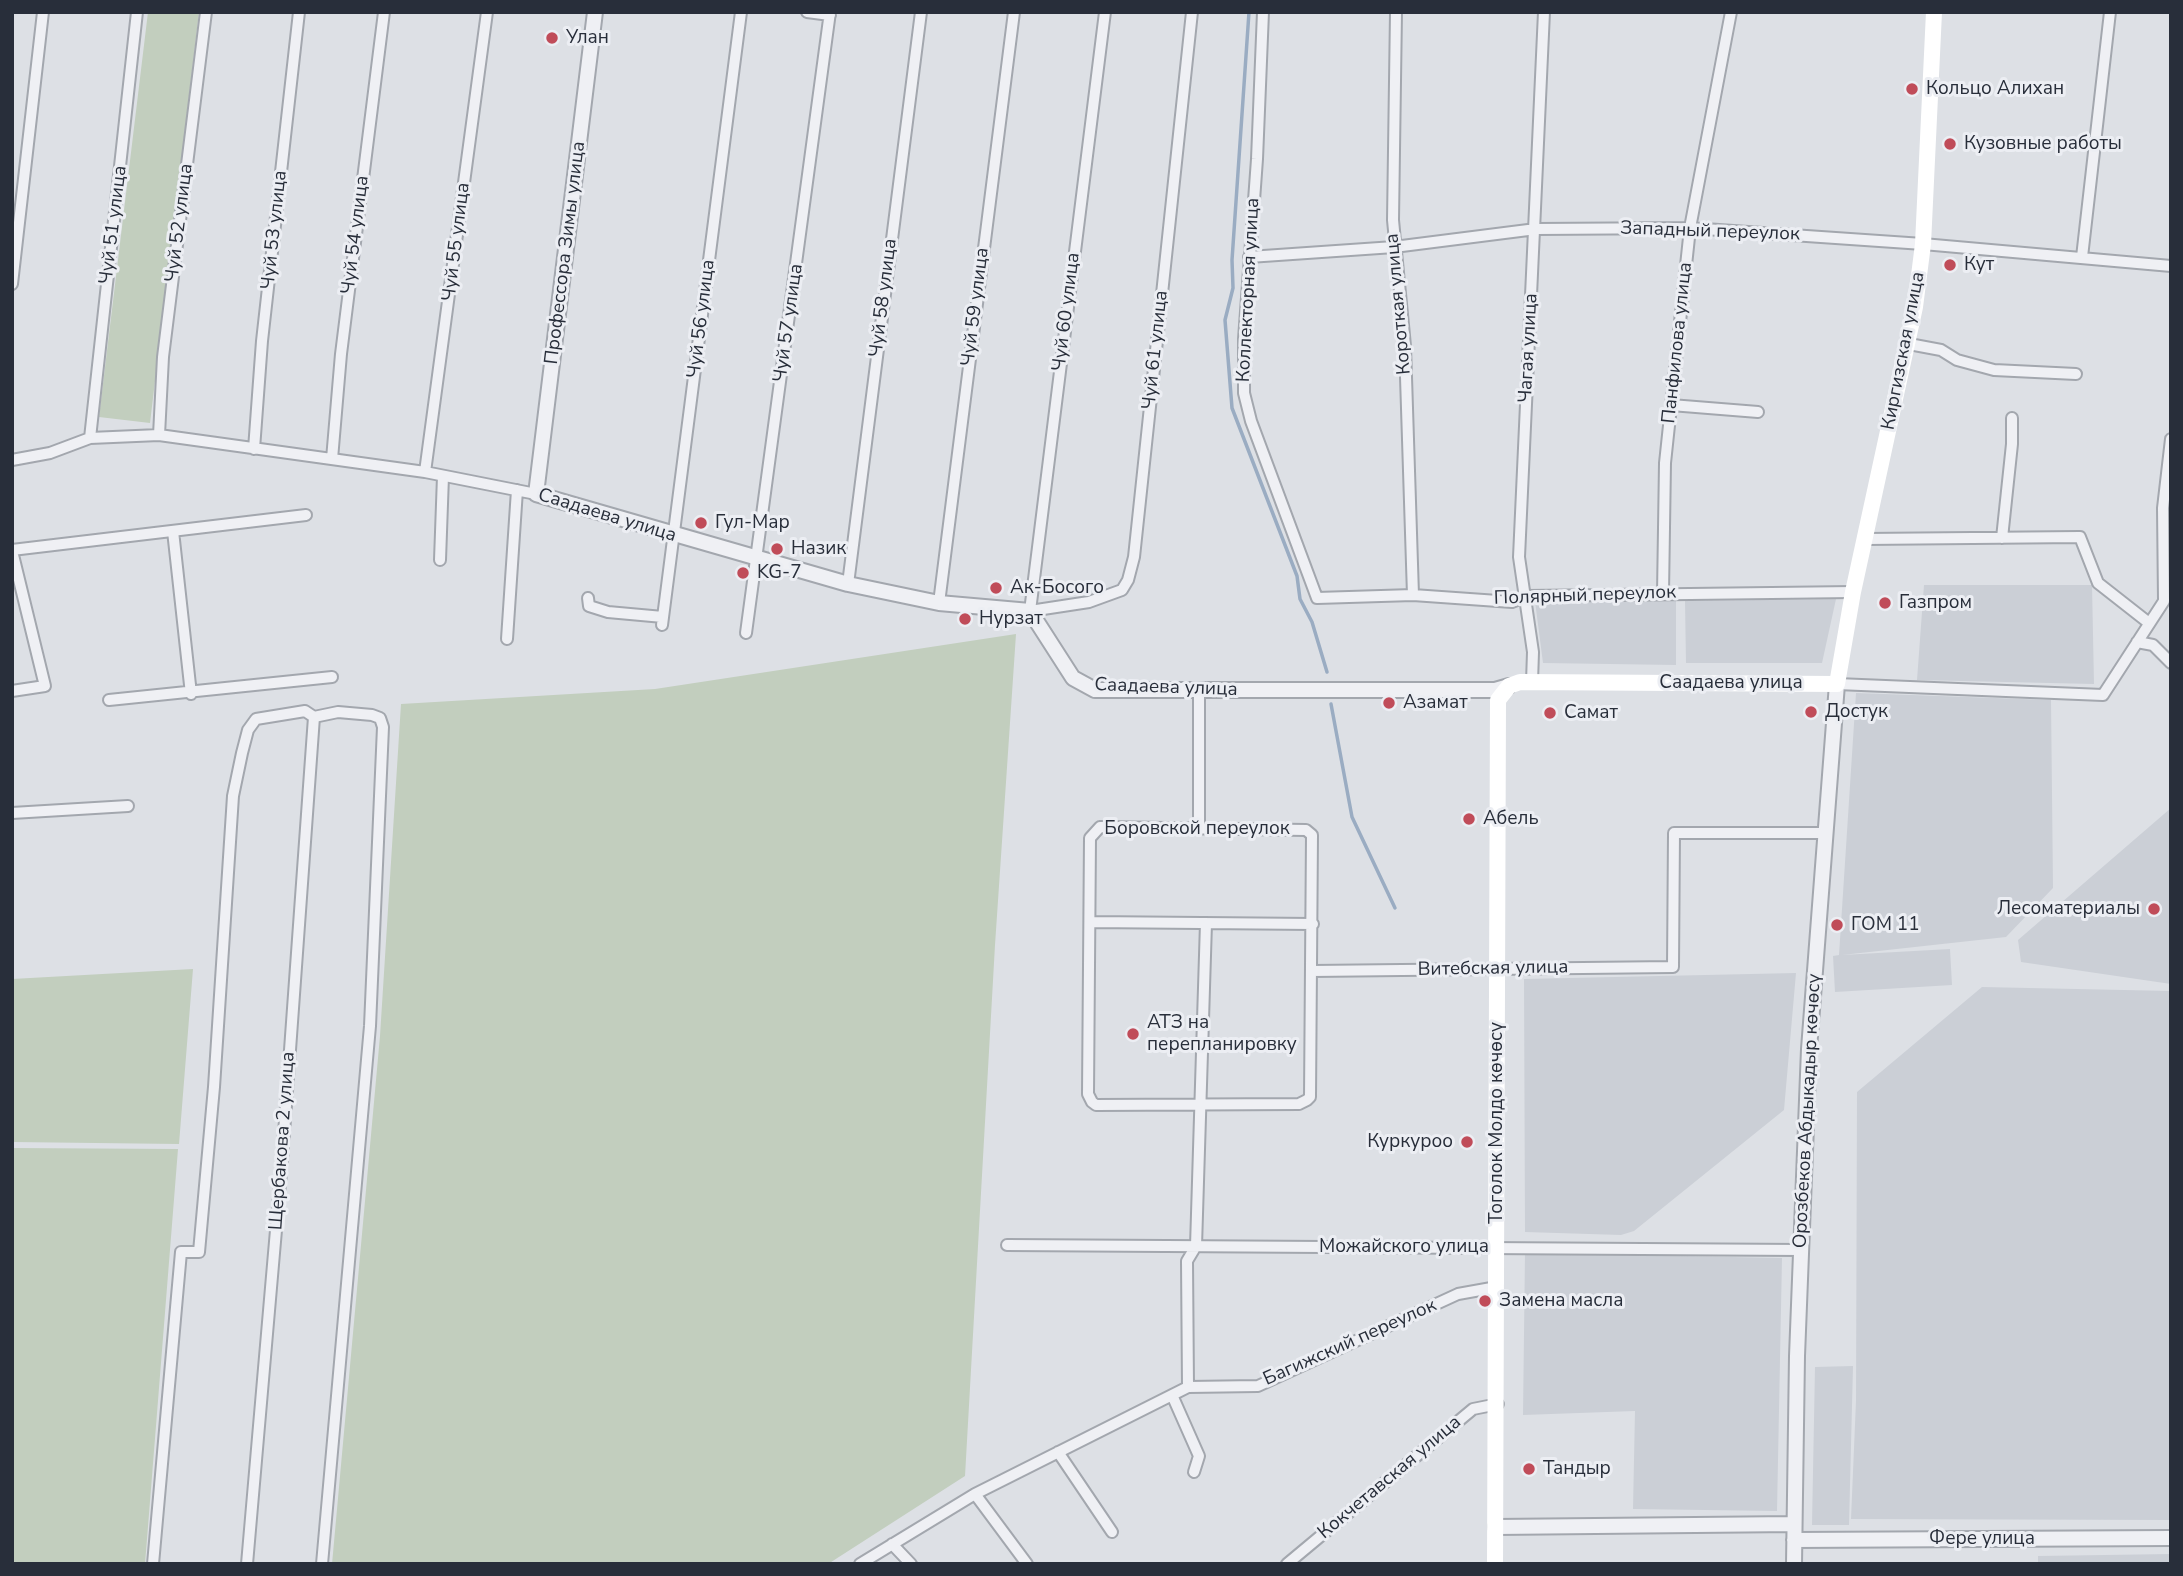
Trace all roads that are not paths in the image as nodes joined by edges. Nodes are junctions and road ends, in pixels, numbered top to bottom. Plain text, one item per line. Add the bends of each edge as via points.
1 (43, 12) edge
2 (137, 12) edge
3 (206, 12) edge
4 (299, 12) edge
5 (384, 12) edge
6 (487, 12) edge
7 (595, 12) edge
8 (741, 12) edge
9 (807, 12) edge
10 (920, 12) edge
11 (1014, 12) edge
12 (1105, 12) edge
13 (1192, 12) edge
14 (1263, 12) edge
15 (1396, 12) edge
16 (1544, 12) edge
17 (1731, 12) edge
18 (1934, 12) edge
19 (2109, 12) edge
20 (830, 14) edge
21 (1690, 228) junction
22 (1536, 229) junction
23 (1923, 244) junction
24 (1394, 247) junction
25 (1249, 257) junction
26 (2082, 257) junction
27 (2171, 266) edge
28 (12, 284) edge
29 (1909, 344) junction
30 (2076, 374) dead end
31 (1671, 405) junction
32 (1758, 412) dead end
33 (2012, 418) dead end
34 (159, 435) junction
35 (90, 438) junction
36 (2171, 439) edge
37 (254, 449) junction
38 (332, 459) junction
39 (12, 460) edge
40 (425, 472) junction
41 (443, 476) junction
42 (517, 490) junction
43 (536, 494) junction
44 (2167, 507) edge
45 (306, 515) dead end
46 (173, 531) junction
47 (674, 536) junction
48 (2001, 538) junction
49 (1865, 539) junction
50 (12, 550) edge
51 (440, 560) dead end
52 (757, 560) junction
53 (848, 584) junction
54 (1853, 592) junction
55 (1663, 593) junction
56 (1413, 595) junction
57 (1527, 596) junction
58 (588, 598) dead end
59 (1317, 598) joint
60 (939, 603) junction
61 (1030, 611) junction
62 (2149, 623) junction
63 (746, 633) dead end
64 (507, 639) dead end
65 (2137, 642) junction
66 (2171, 663) edge
67 (332, 677) dead end
68 (1532, 682) junction
69 (1837, 684) junction
70 (1509, 686) junction
71 (1199, 690) junction
72 (12, 691) edge
73 (191, 694) junction
74 (109, 700) dead end
75 (314, 717) junction
76 (128, 806) dead end
77 (12, 813) edge
78 (1199, 828) junction
79 (1826, 833) junction
80 (1090, 922) junction
81 (1206, 923) junction
82 (1313, 924) junction
83 (1497, 969) junction
84 (1312, 971) junction
85 (1203, 1104) junction
86 (1007, 1245) dead end
87 (1196, 1246) junction
88 (1497, 1248) junction
89 (1801, 1250) junction
90 (1497, 1287) junction
91 (1188, 1387) junction
92 (1172, 1395) junction
93 (1498, 1404) junction
94 (1058, 1452) junction
95 (1194, 1472) dead end
96 (975, 1494) junction
97 (1794, 1524) junction
98 (1496, 1527) junction
99 (1112, 1532) dead end
100 (2171, 1538) edge
101 (1794, 1540) junction
102 (892, 1544) junction
103 (153, 1564) edge
104 (247, 1564) edge
105 (322, 1564) edge
106 (860, 1564) edge
107 (911, 1564) edge
108 (1027, 1564) edge
109 (1287, 1564) edge
110 (1495, 1564) edge
111 (1794, 1564) edge

1 - 28 street
2 - 35 street, Чуй 51 улица
3 - 34 street, Чуй 52 улица via 163,356
4 - 37 street, Чуй 53 улица
5 - 38 street, Чуй 54 улица
6 - 40 street, Чуй 55 улица
7 - 43 street, Профессора Зимы улица
8 - 47 street, Чуй 56 улица
9 - 20 street
10 - 53 street, Чуй 58 улица
11 - 60 street, Чуй 59 улица
12 - 61 street, Чуй 60 улица
13 - 61 street, Чуй 61 улица via 1136,544 1128,580 1122,590 1089,602
14 - 25 street, Коллекторная улица
15 - 24 street, Короткая улица
16 - 22 street, Чагая улица
17 - 21 street, Панфилова улица
18 - 23 main road, Киргизская улица
19 - 26 street
20 - 52 street, Чуй 57 улица
21 - 22 street, Западный переулок
21 - 23 street, Западный переулок
21 - 31 street, Панфилова улица
22 - 24 street, Западный переулок
22 - 57 street, Чагая улица via 1519,557
23 - 26 street, Западный переулок
23 - 29 main road, Киргизская улица
24 - 25 street, Западный переулок
24 - 56 street, Короткая улица via 1405,345
25 - 59 street, Коллекторная улица via 1244,393
26 - 27 street, Западный переулок
29 - 30 street via 1941,350 1957,360 1994,370
29 - 49 main road, Киргизская улица
31 - 32 street
31 - 55 street, Панфилова улица via 1665,463
33 - 48 street
34 - 35 street, Саадаева улица
34 - 37 street, Саадаева улица
35 - 39 street, Саадаева улица via 50,453
36 - 44 street
37 - 38 street, Саадаева улица
38 - 40 street, Саадаева улица
40 - 41 street, Саадаева улица
41 - 42 street, Саадаева улица
41 - 51 street
42 - 43 street, Саадаева улица
42 - 64 street
43 - 47 street, Саадаева улица
44 - 62 street, Саадаева улица via 2164,601
45 - 46 street
46 - 50 street
46 - 73 street
47 - 52 street, Саадаева улица
47 - 58 street, Чуй 56 улица via 663,621 608,612 589,606
48 - 49 street
48 - 62 street via 2080,537 2098,583
49 - 54 main road, Киргизская улица
50 - 72 street via 45,686
52 - 53 street, Саадаева улица
52 - 63 street, Чуй 57 улица
53 - 60 street, Саадаева улица
54 - 55 street, Полярный переулок
54 - 69 main road, Киргизская улица
55 - 57 street, Полярный переулок
56 - 57 street, Полярный переулок via 1512,602
56 - 59 street, Полярный переулок
57 - 68 street, Чагая улица
60 - 61 street, Саадаева улица
61 - 71 street, Саадаева улица via 1073,678 1095,690
62 - 65 street, Саадаева улица
65 - 66 street via 2153,645
65 - 69 street, Саадаева улица via 2102,695
67 - 73 street
68 - 69 main road, Саадаева улица
68 - 70 main road, Саадаева улица
69 - 79 street, Орозбеков Абдыкадыр көчөсү
70 - 71 street, Саадаева улица via 1495,690
70 - 83 main road, Тоголок Молдо көчөсү via 1498,700
71 - 78 street
73 - 74 street
75 - 103 street via 305,710 256,719 248,730 233,796 215,1087 199,1252 181,1252
75 - 104 street, Щербакова 2 улица
75 - 105 street via 338,712 372,715 380,718 383,727 370,1026
76 - 77 street
78 - 80 street, Боровской переулок via 1095,829 1090,838
78 - 82 street, Боровской переулок via 1310,832 1314,839
79 - 83 street, Витебская улица via 1674,833 1673,967
79 - 89 street, Орозбеков Абдыкадыр көчөсү via 1811,1019
80 - 81 street
80 - 85 street, Боровской переулок via 1089,1098 1096,1105
81 - 82 street
81 - 85 street
82 - 84 street, Боровской переулок
83 - 84 street, Витебская улица
83 - 88 main road, Тоголок Молдо көчөсү
84 - 85 street, Боровской переулок via 1310,1097 1299,1104
85 - 87 street
86 - 87 street, Можайского улица
87 - 88 street, Можайского улица
87 - 91 street via 1187,1261
88 - 89 street, Можайского улица
88 - 90 main road, Тоголок Молдо көчөсү
89 - 97 street, Орозбеков Абдыкадыр көчөсү
90 - 91 street, Багижский переулок via 1458,1294 1258,1386
90 - 93 main road, Тоголок Молдо көчөсү
91 - 92 street, Багижский переулок
92 - 94 street, Багижский переулок
92 - 95 street via 1199,1456
93 - 98 main road, Тоголок Молдо көчөсү
93 - 109 street, Кокчетавская улица via 1473,1409
94 - 96 street, Багижский переулок
94 - 99 street
96 - 102 street, Багижский переулок
96 - 108 street
97 - 98 street
97 - 101 street, Орозбеков Абдыкадыр көчөсү
98 - 110 main road, Тоголок Молдо көчөсү
100 - 101 street, Фере улица
101 - 111 street, Орозбеков Абдыкадыр көчөсү
102 - 106 street, Багижский переулок
102 - 107 street

